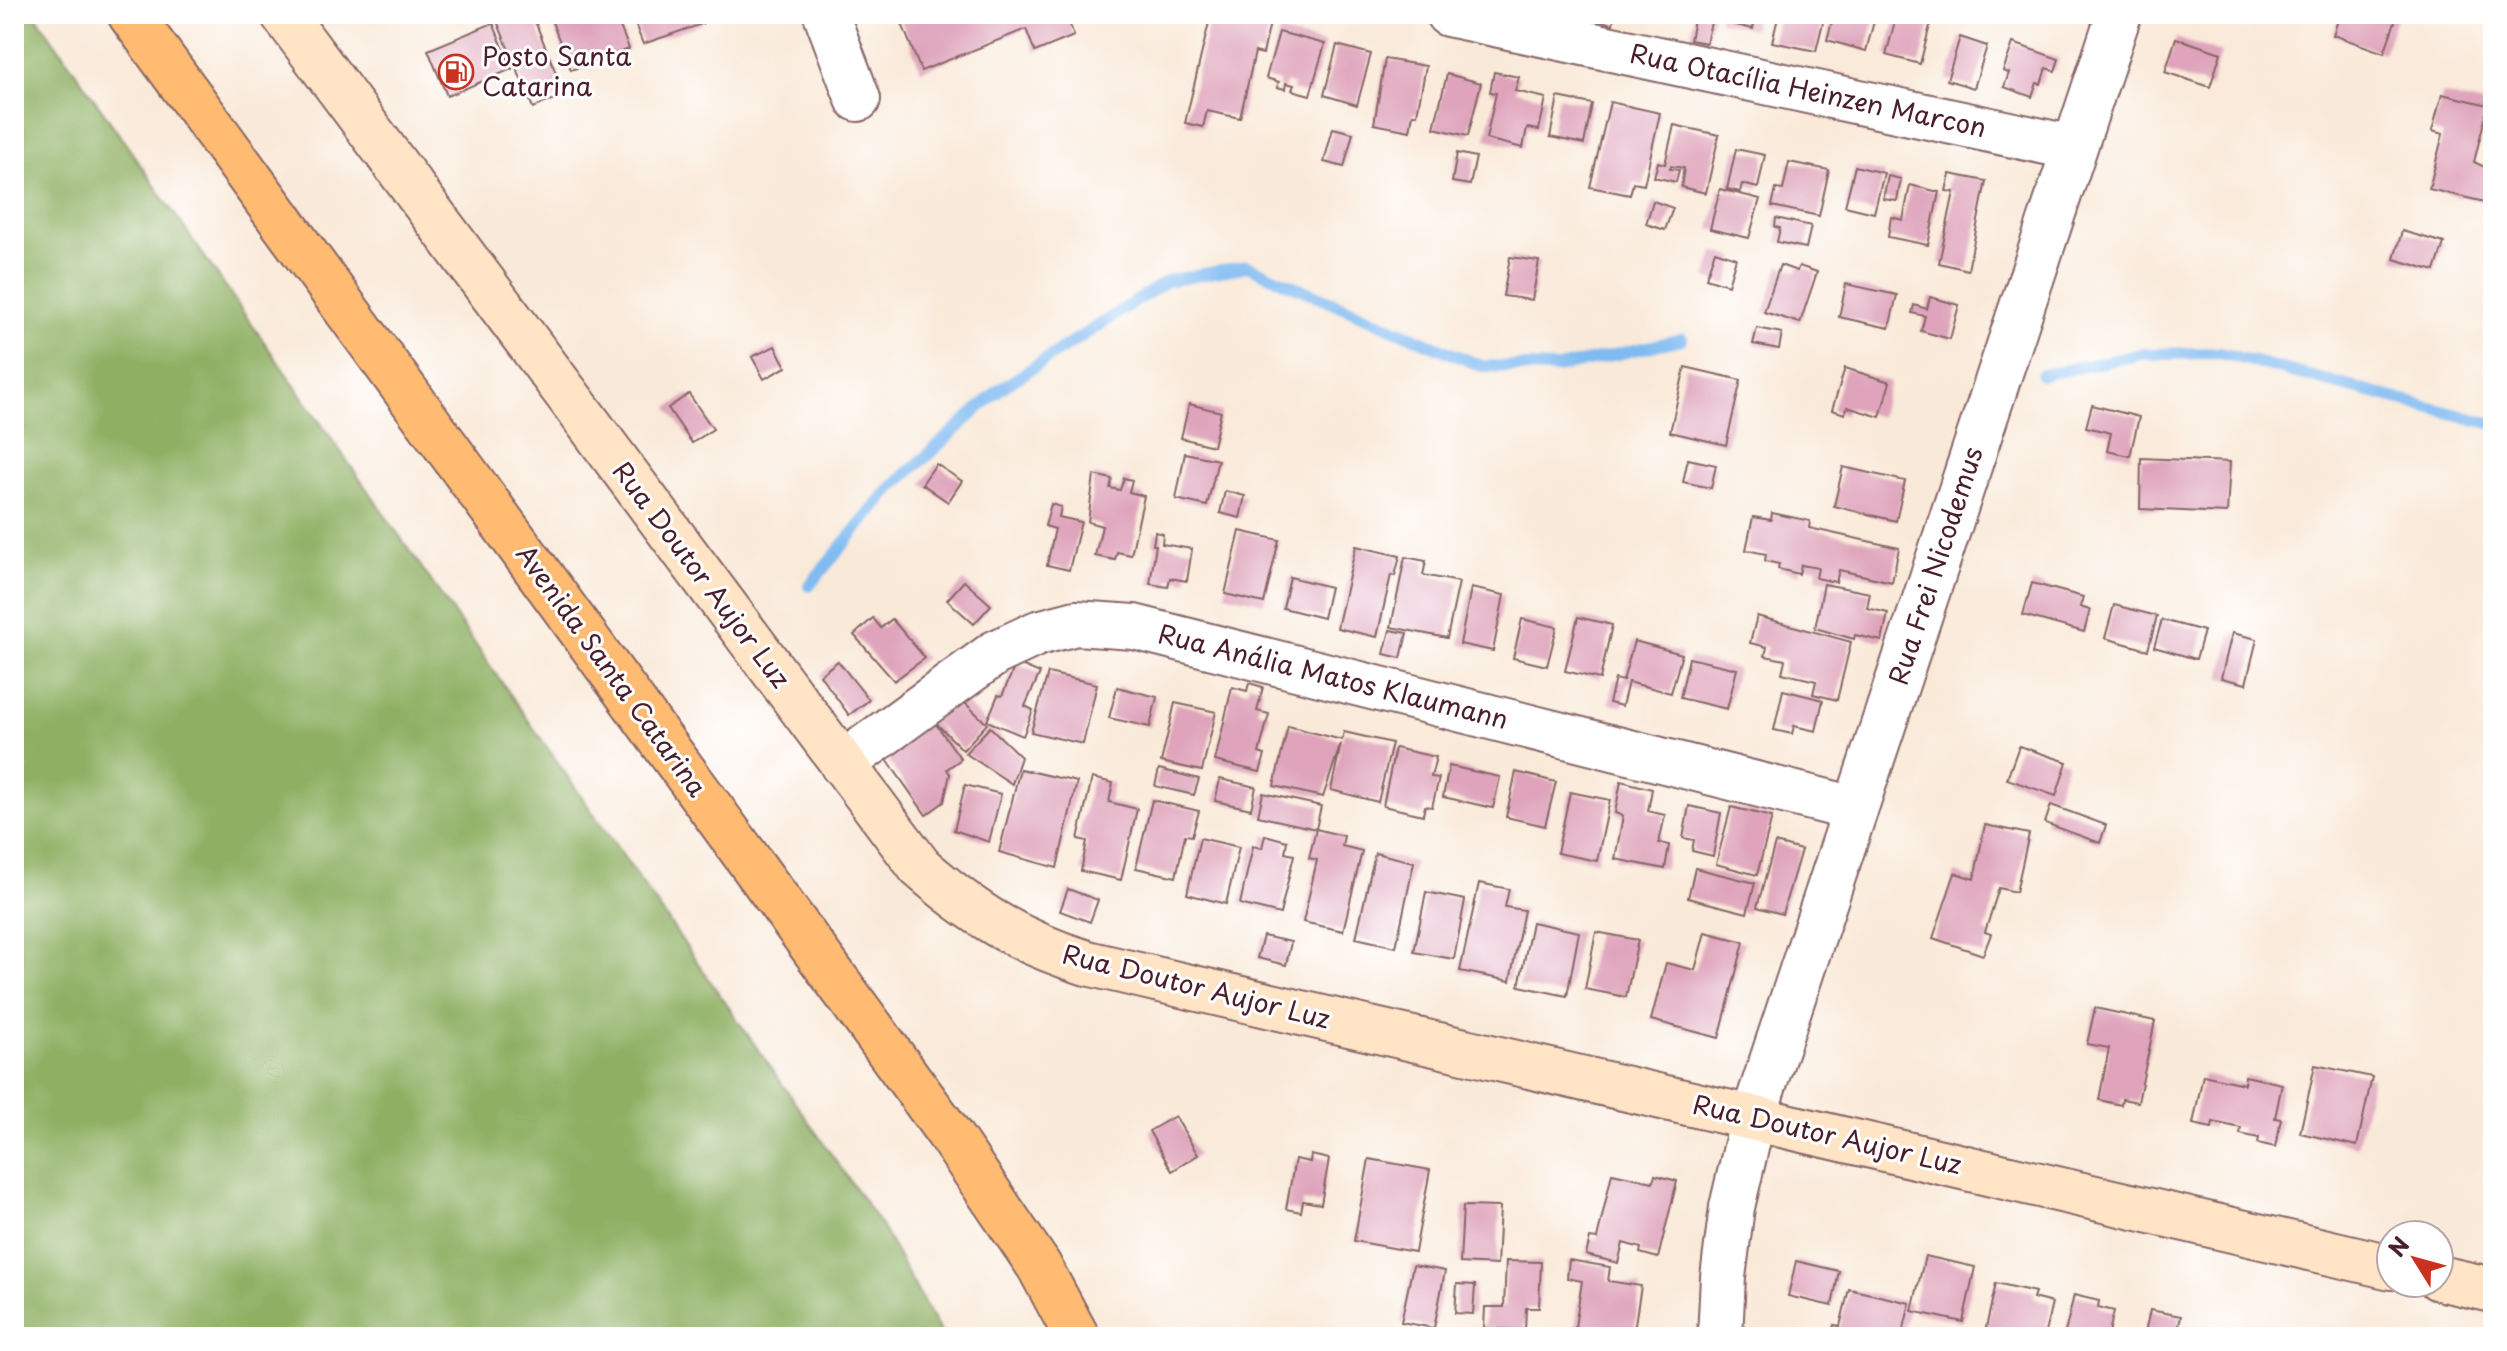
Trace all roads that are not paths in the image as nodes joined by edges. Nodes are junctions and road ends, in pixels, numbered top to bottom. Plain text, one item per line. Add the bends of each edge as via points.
1 (130, 14) edge
2 (283, 14) edge
3 (826, 14) edge
4 (1448, 14) edge
5 (2119, 14) edge
6 (858, 99) dead end
7 (2074, 148) junction
8 (842, 764) junction
9 (1855, 809) junction
10 (1753, 1118) junction
11 (2375, 1263) edge
12 (2455, 1282) edge
13 (2493, 1290) edge
14 (1077, 1337) edge
15 (1720, 1337) edge

1 - 14 main road, Avenida Santa Catarina via 947,1131 1039,1266
2 - 8 street, Rua Doutor Aujor Luz
3 - 6 street
4 - 7 street, Rua Otacília Heinzen Marcon
5 - 7 street, Rua Frei Nicodemus
7 - 9 street, Rua Frei Nicodemus
8 - 9 street, Rua Anália Matos Klaumann via 995,653 1076,623 1134,627
8 - 10 street, Rua Doutor Aujor Luz via 920,867 998,927 1045,950
9 - 10 street, Rua Frei Nicodemus
10 - 11 street, Rua Doutor Aujor Luz
10 - 15 street, Rua Frei Nicodemus via 1732,1207
12 - 13 street

